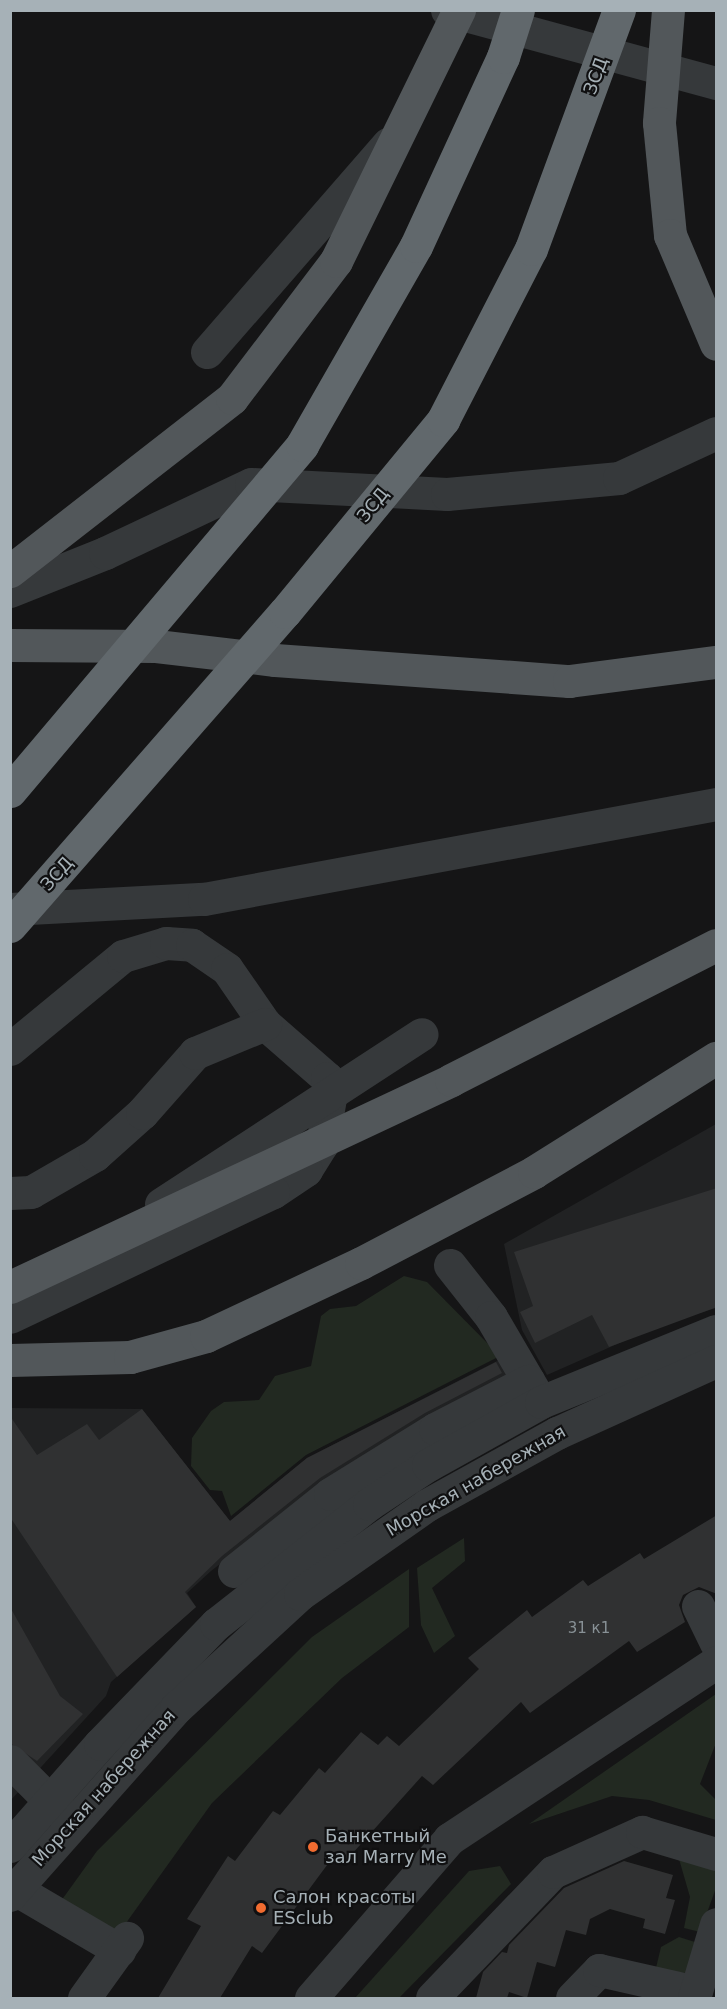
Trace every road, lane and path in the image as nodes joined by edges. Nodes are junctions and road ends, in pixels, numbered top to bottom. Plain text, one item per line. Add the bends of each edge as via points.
1 (447, 10) edge
2 (459, 10) edge
3 (619, 10) edge
4 (668, 10) edge
5 (511, 16) edge
6 (717, 83) edge
7 (409, 120) junction
8 (717, 344) edge
9 (207, 352) dead end
10 (717, 433) edge
11 (251, 484) junction
12 (10, 571) edge
13 (10, 591) edge
14 (10, 645) edge
15 (717, 662) edge
16 (10, 791) edge
17 (717, 804) edge
18 (10, 909) edge
19 (10, 926) edge
20 (717, 945) edge
21 (265, 1024) junction
22 (422, 1034) dead end
23 (10, 1048) edge
24 (716, 1058) edge
25 (10, 1193) edge
26 (92, 1249) junction
27 (450, 1265) dead end
28 (10, 1287) edge
29 (10, 1317) edge
30 (717, 1331) edge
31 (10, 1360) edge
32 (717, 1361) edge
33 (545, 1391) junction
34 (569, 1427) junction
35 (234, 1571) dead end
36 (698, 1606) dead end
37 (717, 1643) edge
38 (717, 1662) edge
39 (10, 1761) edge
40 (49, 1800) junction
41 (72, 1823) junction
42 (10, 1846) edge
43 (717, 1854) edge
44 (13, 1892) edge
45 (717, 1924) edge
46 (695, 1995) edge
47 (84, 1998) edge
48 (311, 1998) edge
49 (432, 1998) edge
50 (572, 1998) edge

1 - 5 street
2 - 7 main road, bridge
3 - 19 highway, ЗСД, bridge via 531,249 442,420 285,612
4 - 8 main road, bridge via 659,123 670,235
5 - 6 street
5 - 11 street via 395,265 312,411
5 - 16 highway, bridge via 503,57 416,246 302,445
7 - 9 street, bridge
7 - 12 main road, bridge via 336,261 232,398
10 - 11 street via 619,478 447,494
11 - 13 street via 105,553
14 - 15 main road via 156,646 275,660 569,681
17 - 18 street via 204,899
20 - 26 main road, bridge via 451,1080
21 - 23 street via 227,969 192,945 166,943 123,956
21 - 25 street via 195,1053 141,1113 95,1155 31,1192
21 - 29 street via 327,1078 329,1120 306,1170 273,1192
22 - 26 street, bridge
24 - 31 main road via 534,1172 361,1263 206,1336 130,1358
26 - 28 main road, bridge
27 - 33 street
30 - 33 street, Морская набережная
32 - 34 street, Морская набережная
33 - 34 street
33 - 35 street via 435,1429 330,1494
33 - 40 street, Морская набережная via 428,1465 254,1592 186,1654
34 - 41 street, Морская набережная via 427,1505 300,1594 215,1668
36 - 37 street
38 - 48 street via 449,1839
39 - 40 street
40 - 41 street
40 - 42 street, Морская набережная
41 - 44 street, Морская набережная
43 - 49 street via 642,1832 553,1872
44 - 47 street via 123,1944
45 - 46 street
46 - 50 street via 599,1970

